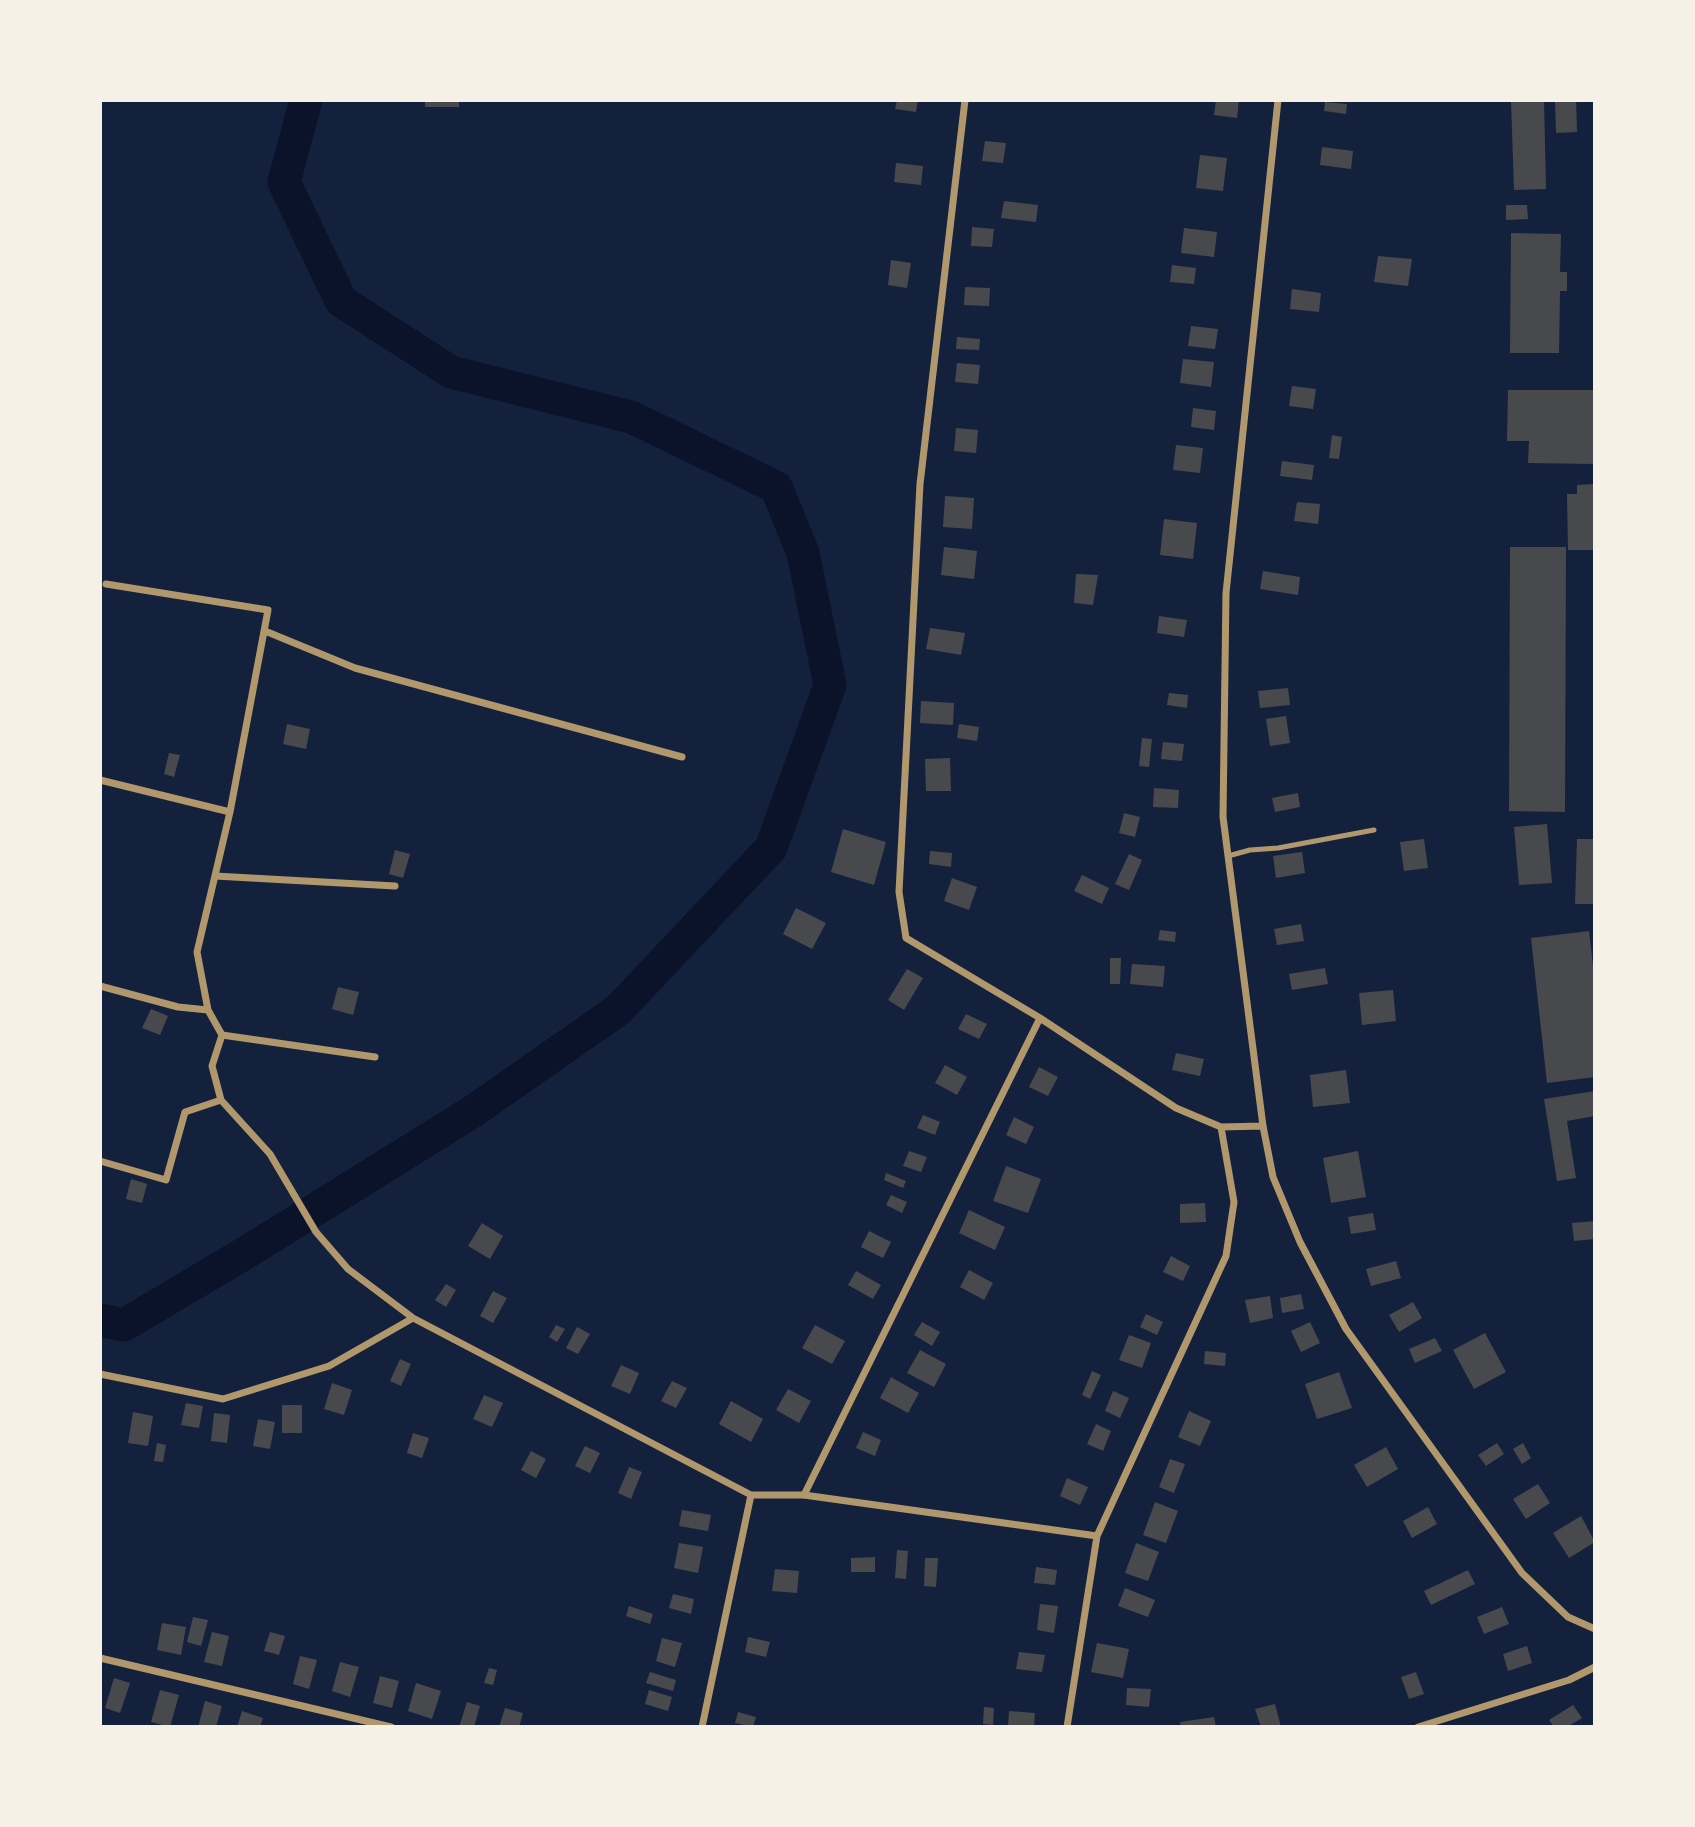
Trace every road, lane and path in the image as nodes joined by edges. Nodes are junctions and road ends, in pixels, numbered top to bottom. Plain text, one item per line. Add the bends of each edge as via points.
1 (965, 100) edge
2 (1278, 100) edge
3 (106, 584) dead end
4 (265, 631) junction
5 (682, 757) dead end
6 (100, 780) edge
7 (230, 812) junction
8 (1374, 830) dead end
9 (1228, 856) junction
10 (215, 876) junction
11 (395, 886) dead end
12 (100, 986) edge
13 (208, 1010) junction
14 (1040, 1018) junction
15 (222, 1035) junction
16 (374, 1057) dead end
17 (221, 1100) junction
18 (1263, 1126) junction
19 (1221, 1127) junction
20 (100, 1161) edge
21 (413, 1318) junction
22 (100, 1374) edge
23 (751, 1495) junction
24 (804, 1495) junction
25 (1097, 1535) junction
26 (1595, 1629) edge
27 (100, 1658) edge
28 (1595, 1667) edge
29 (391, 1727) edge
30 (702, 1727) edge
31 (1067, 1727) edge
32 (1418, 1727) edge

1 - 14 street via 920,484 900,892 906,939
2 - 9 street via 1226,593 1223,817
3 - 4 street via 268,610
4 - 5 street via 355,668
4 - 7 street
6 - 7 street
7 - 10 street
8 - 9 lane
9 - 18 street
10 - 11 street
10 - 13 street via 197,952
12 - 13 street via 178,1007
13 - 15 street
14 - 19 street via 1176,1108
14 - 24 street
15 - 16 street
15 - 17 street via 212,1066
17 - 20 street via 185,1112 166,1180
17 - 21 street via 271,1154 316,1232 348,1269
18 - 19 street
18 - 26 street via 1278,1190 1346,1329 1522,1573 1568,1617
19 - 25 street via 1234,1202 1226,1256
21 - 22 street via 329,1366 223,1399
21 - 23 street
23 - 24 street
23 - 30 street
24 - 25 street
25 - 31 street
27 - 29 street
28 - 32 street via 1569,1680

